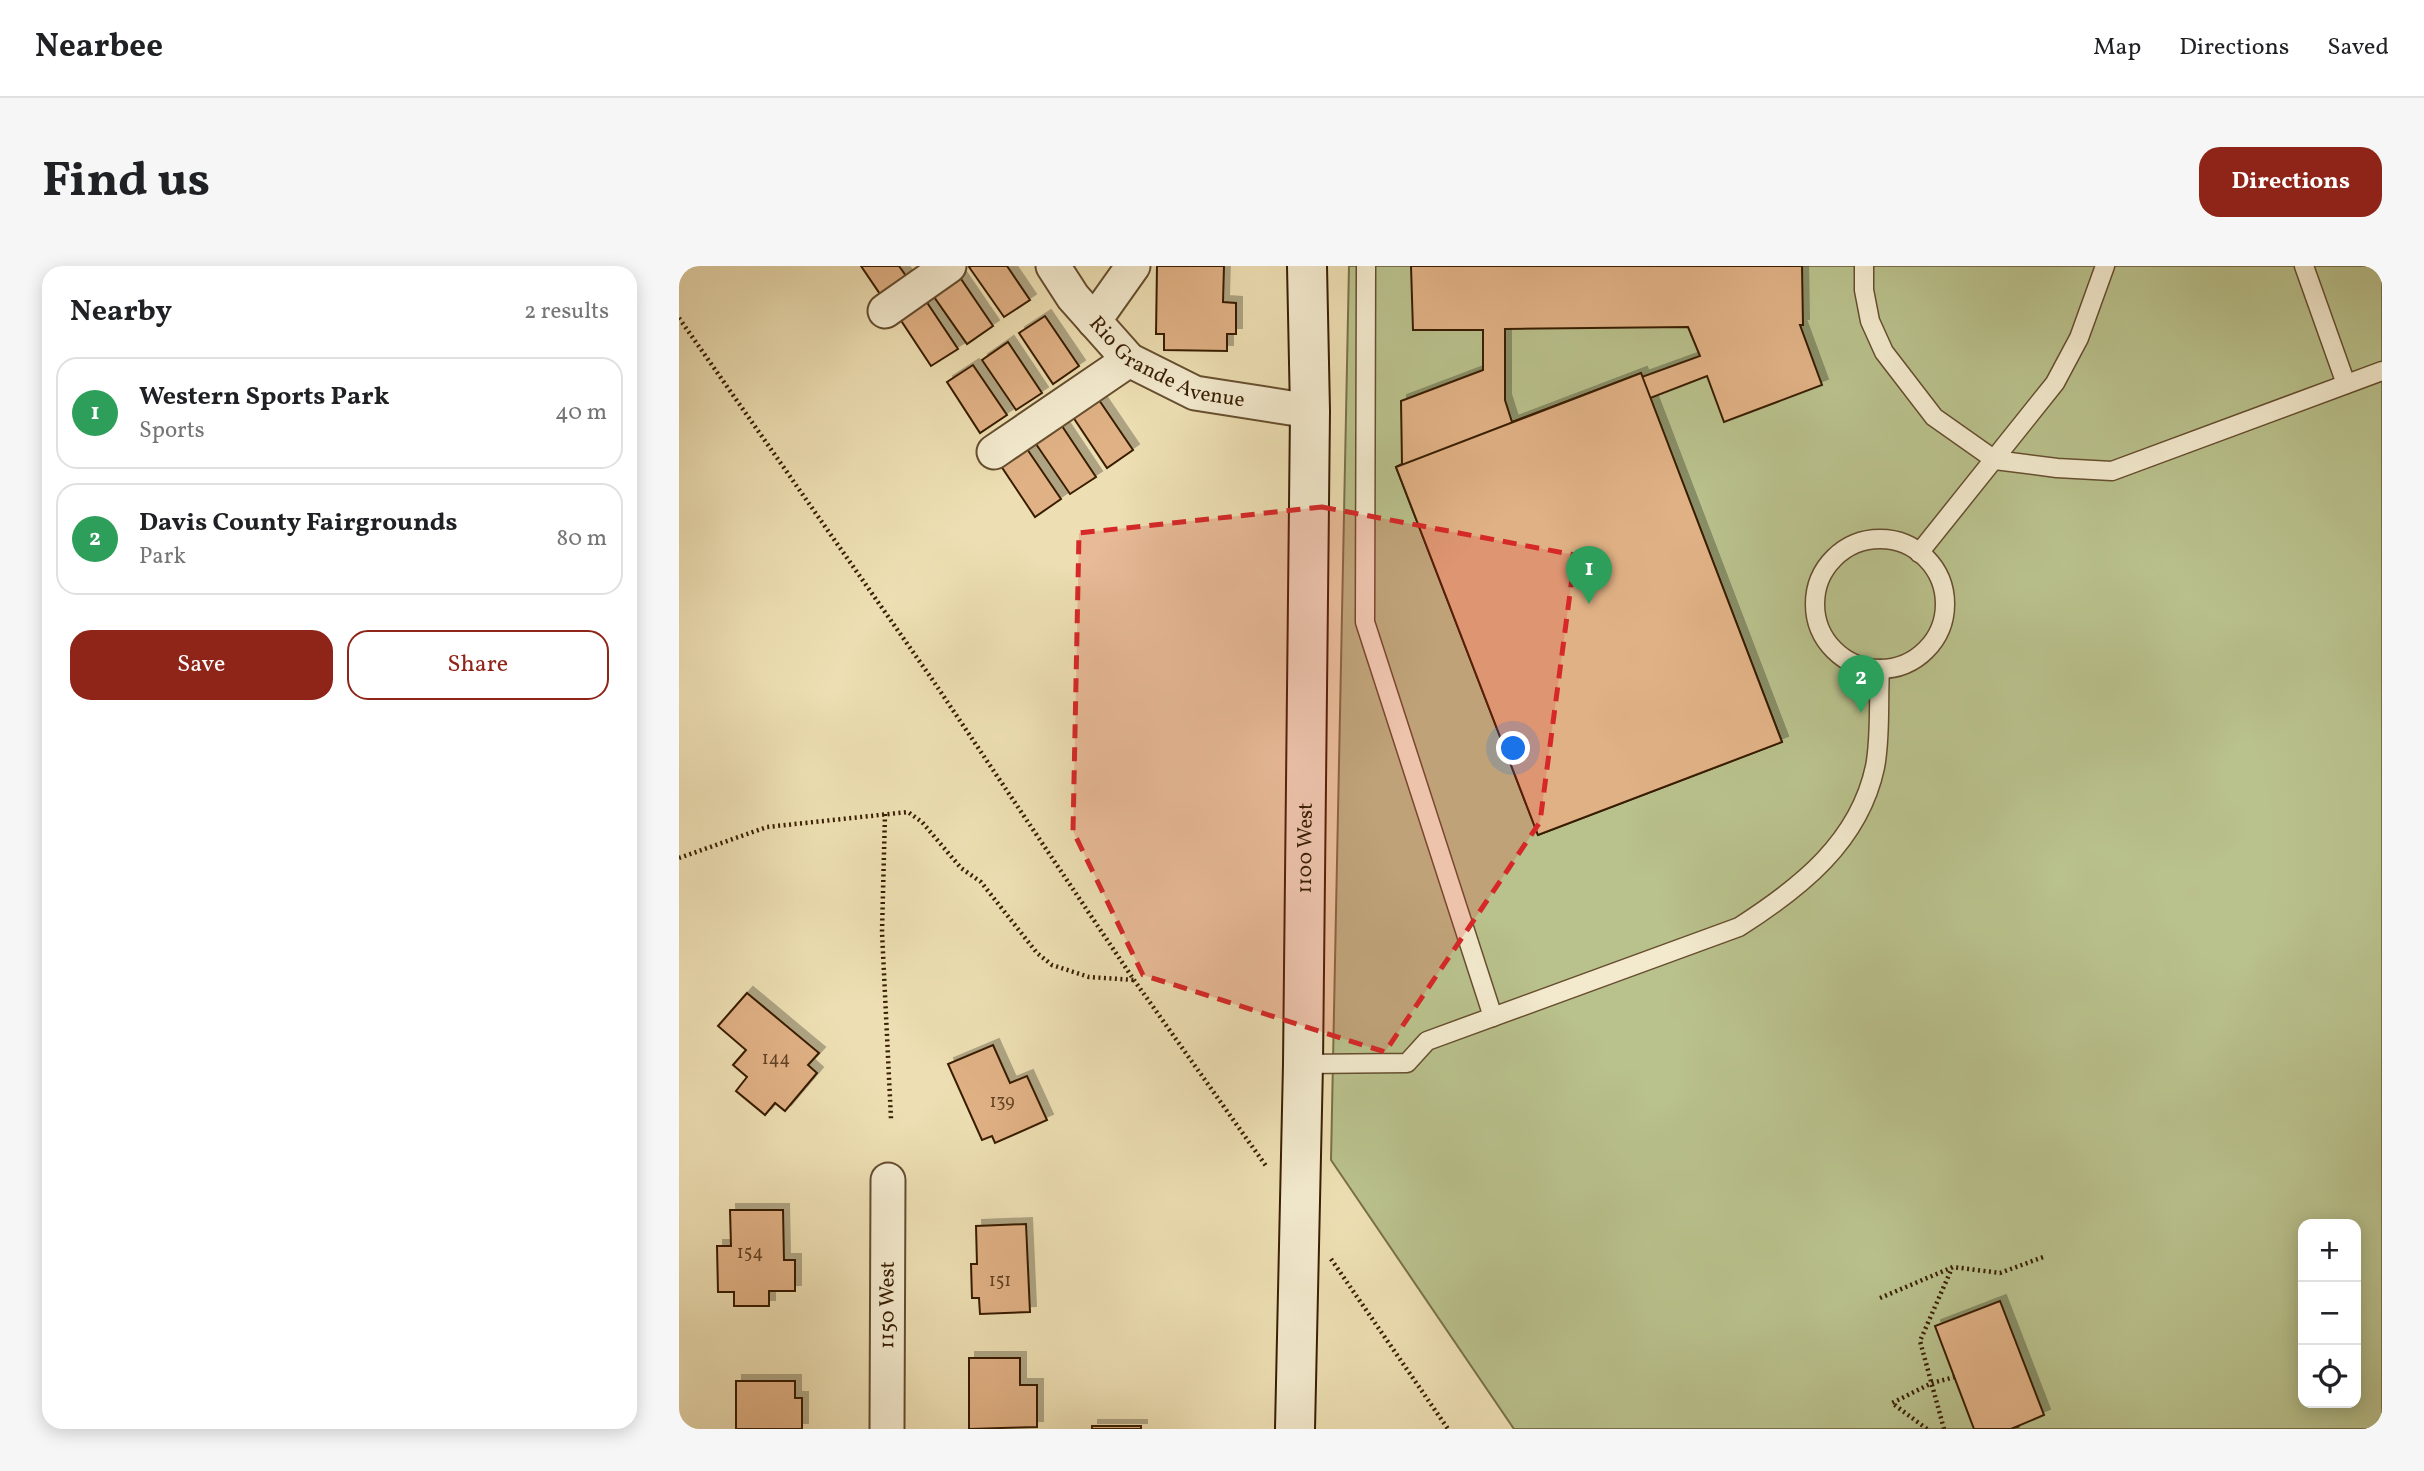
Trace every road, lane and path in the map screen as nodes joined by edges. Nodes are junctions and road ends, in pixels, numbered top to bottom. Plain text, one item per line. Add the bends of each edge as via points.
1 (949, 266) edge
2 (1053, 266) edge
3 (1133, 266) edge
4 (1307, 266) edge
5 (1366, 266) edge
6 (1864, 266) edge
7 (2105, 266) edge
8 (2304, 266) edge
9 (885, 311) dead end
10 (679, 317) edge
11 (1094, 321) junction
12 (1129, 360) junction
13 (2382, 371) edge
14 (2346, 384) junction
15 (1310, 411) junction
16 (994, 452) dead end
17 (1995, 460) junction
18 (1919, 553) junction
19 (1880, 669) junction
20 (885, 814) junction
21 (679, 858) edge
22 (1134, 980) junction
23 (1493, 1017) junction
24 (1303, 1063) junction
25 (891, 1119) dead end
26 (1255, 1150) dead end
27 (888, 1180) dead end
28 (2046, 1256) dead end
29 (1330, 1257) dead end
30 (1953, 1267) junction
31 (1880, 1298) dead end
32 (1955, 1377) dead end
33 (1932, 1383) junction
34 (887, 1429) edge
35 (1295, 1429) edge
36 (1448, 1429) edge
37 (1927, 1429) edge
38 (1944, 1429) edge

1 - 9 street
2 - 11 street, Rio Grande Avenue
3 - 11 street
4 - 15 street, 1100 West
5 - 23 lane via 1365,622
6 - 17 lane via 1870,321 1884,352 1934,416
7 - 17 lane via 2079,338 2055,383
8 - 14 lane
10 - 22 path
11 - 12 street, Rio Grande Avenue
12 - 15 street, Rio Grande Avenue via 1195,393
12 - 16 street
13 - 14 lane
14 - 17 lane via 2112,471
15 - 24 street, 1100 West
17 - 18 lane
18 - 19 lane via 1939,576 1945,596 1944,617 1937,637 1924,653 1906,664
18 - 19 lane via 1889,540 1868,540 1833,558 1818,584 1815,613 1832,649 1847,661
19 - 23 lane via 1875,765 1864,801 1846,836 1813,873 1739,927
20 - 21 path via 767,827
20 - 22 path via 908,812 922,822 1052,965 1089,977
20 - 25 path via 882,932
22 - 26 path
23 - 24 lane via 1427,1041 1408,1063
24 - 35 street, 1100 West
27 - 34 street, 1150 West
28 - 30 path via 2000,1273
29 - 36 path
30 - 31 path
30 - 33 path via 1920,1341
32 - 33 path
33 - 37 path via 1892,1402
33 - 38 path

